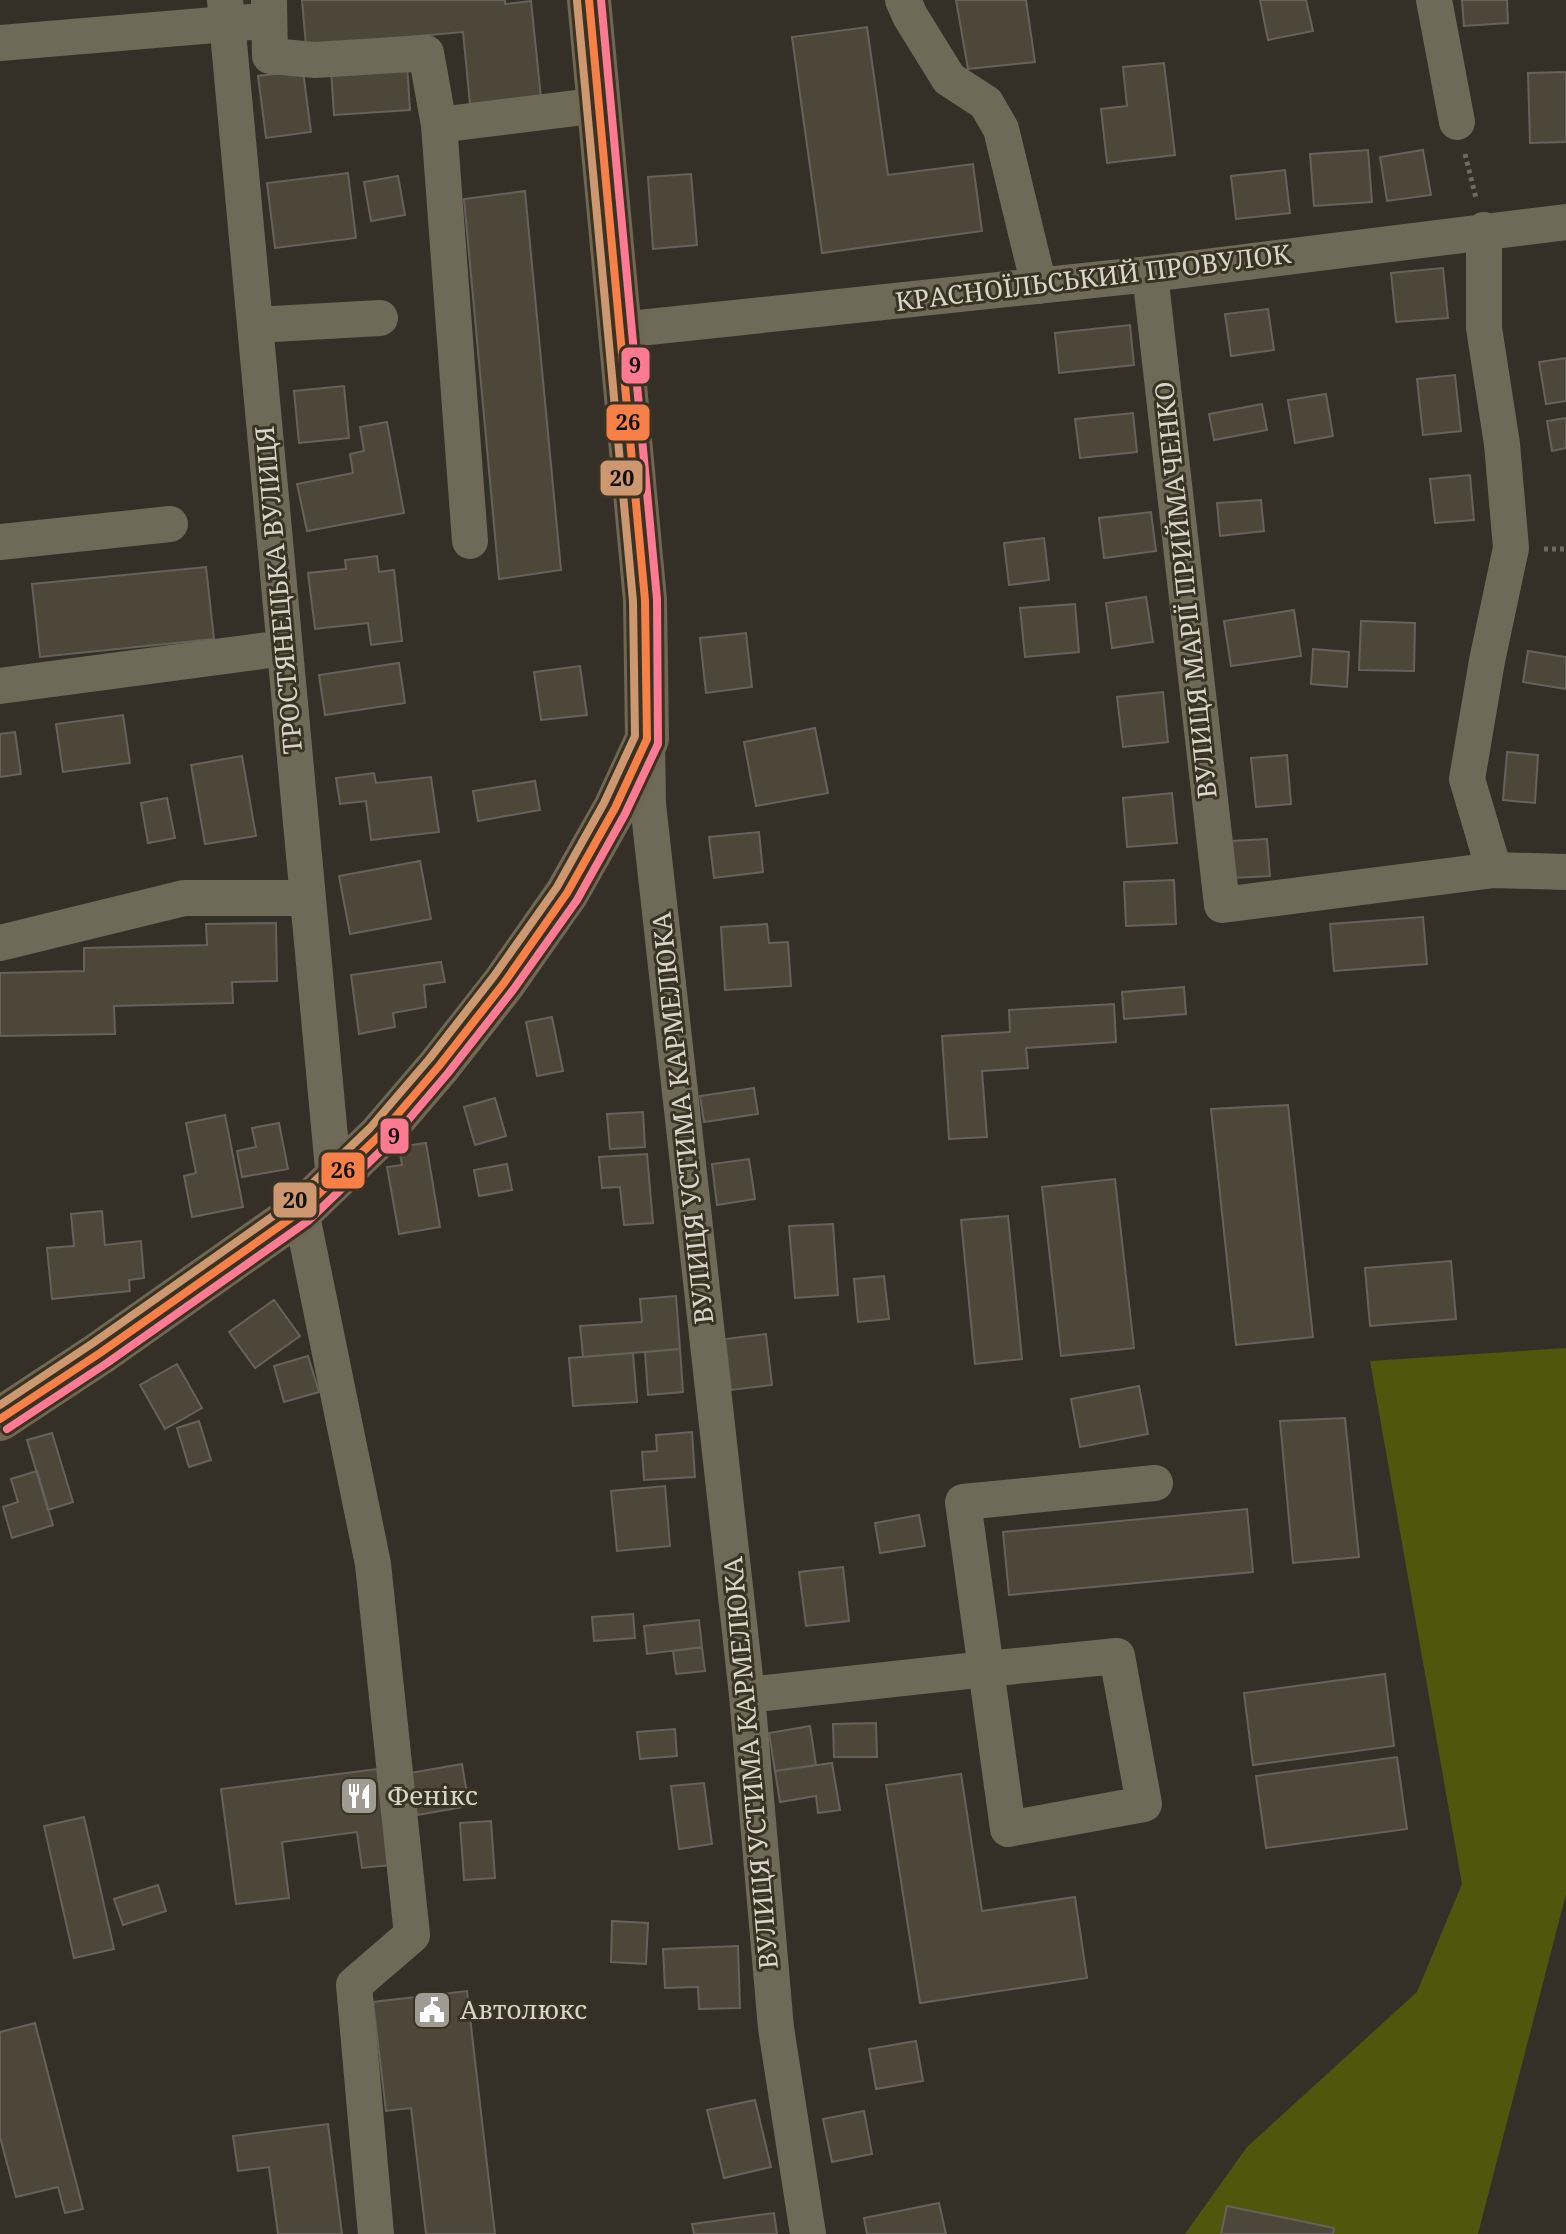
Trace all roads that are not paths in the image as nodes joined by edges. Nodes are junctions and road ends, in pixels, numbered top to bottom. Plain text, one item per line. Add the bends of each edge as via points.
1 (589, 0) edge
2 (903, 0) edge
3 (1434, 0) edge
4 (269, 10) edge
5 (226, 12) edge
6 (0, 43) edge
7 (600, 105) junction
8 (1457, 122) road end
9 (439, 125) junction
10 (1566, 222) edge
11 (1484, 230) junction
12 (1150, 274) junction
13 (1039, 286) junction
14 (380, 318) dead end
15 (255, 325) junction
16 (620, 330) junction
17 (170, 524) dead end
18 (470, 541) dead end
19 (0, 542) edge
20 (284, 648) junction
21 (0, 686) edge
22 (647, 739) junction
23 (1494, 870) junction
24 (1566, 872) edge
25 (307, 898) junction
26 (0, 943) edge
27 (334, 1180) junction
28 (301, 1211) junction
29 (0, 1419) edge
30 (1155, 1483) dead end
31 (986, 1669) junction
32 (747, 1695) junction
33 (376, 2234) edge
34 (808, 2234) edge

1 - 7 main road, ВУЛИЦЯ УСТИМА КАРМЕЛЮКА
2 - 13 street via 949,79 986,103 1001,129
3 - 8 street
4 - 5 street
4 - 9 street via 270,56 315,60 426,53
5 - 6 street
5 - 15 street, ТРОСТЯНЕЦЬКА ВУЛИЦЯ
7 - 9 street
7 - 16 main road, ВУЛИЦЯ УСТИМА КАРМЕЛЮКА
9 - 18 street
10 - 11 street, КРАСНОЇЛЬСЬКИЙ ПРОВУЛОК
11 - 12 street, КРАСНОЇЛЬСЬКИЙ ПРОВУЛОК
11 - 23 street via 1484,328 1511,548 1467,779
12 - 13 street, КРАСНОЇЛЬСЬКИЙ ПРОВУЛОК
12 - 23 street, ВУЛИЦЯ МАРІЇ ПРИЙМАЧЕНКО via 1222,905
13 - 16 street, КРАСНОЇЛЬСЬКИЙ ПРОВУЛОК
14 - 15 street
15 - 20 street, ТРОСТЯНЕЦЬКА ВУЛИЦЯ
16 - 22 main road, ВУЛИЦЯ УСТИМА КАРМЕЛЮКА via 645,600
17 - 19 street
20 - 21 street
20 - 25 street, ТРОСТЯНЕЦЬКА ВУЛИЦЯ
22 - 27 main road via 574,881 513,970 419,1090
22 - 32 street, ВУЛИЦЯ УСТИМА КАРМЕЛЮКА via 648,804
23 - 24 street
25 - 26 street via 184,898
25 - 27 street, ТРОСТЯНЕЦЬКА ВУЛИЦЯ
27 - 28 main road
28 - 29 main road
28 - 33 street via 373,1564 412,1935 354,1985
30 - 31 street via 963,1502
31 - 31 street via 1008,1829 1144,1804 1117,1656
31 - 32 street
32 - 34 street, ВУЛИЦЯ УСТИМА КАРМЕЛЮКА via 776,2028

